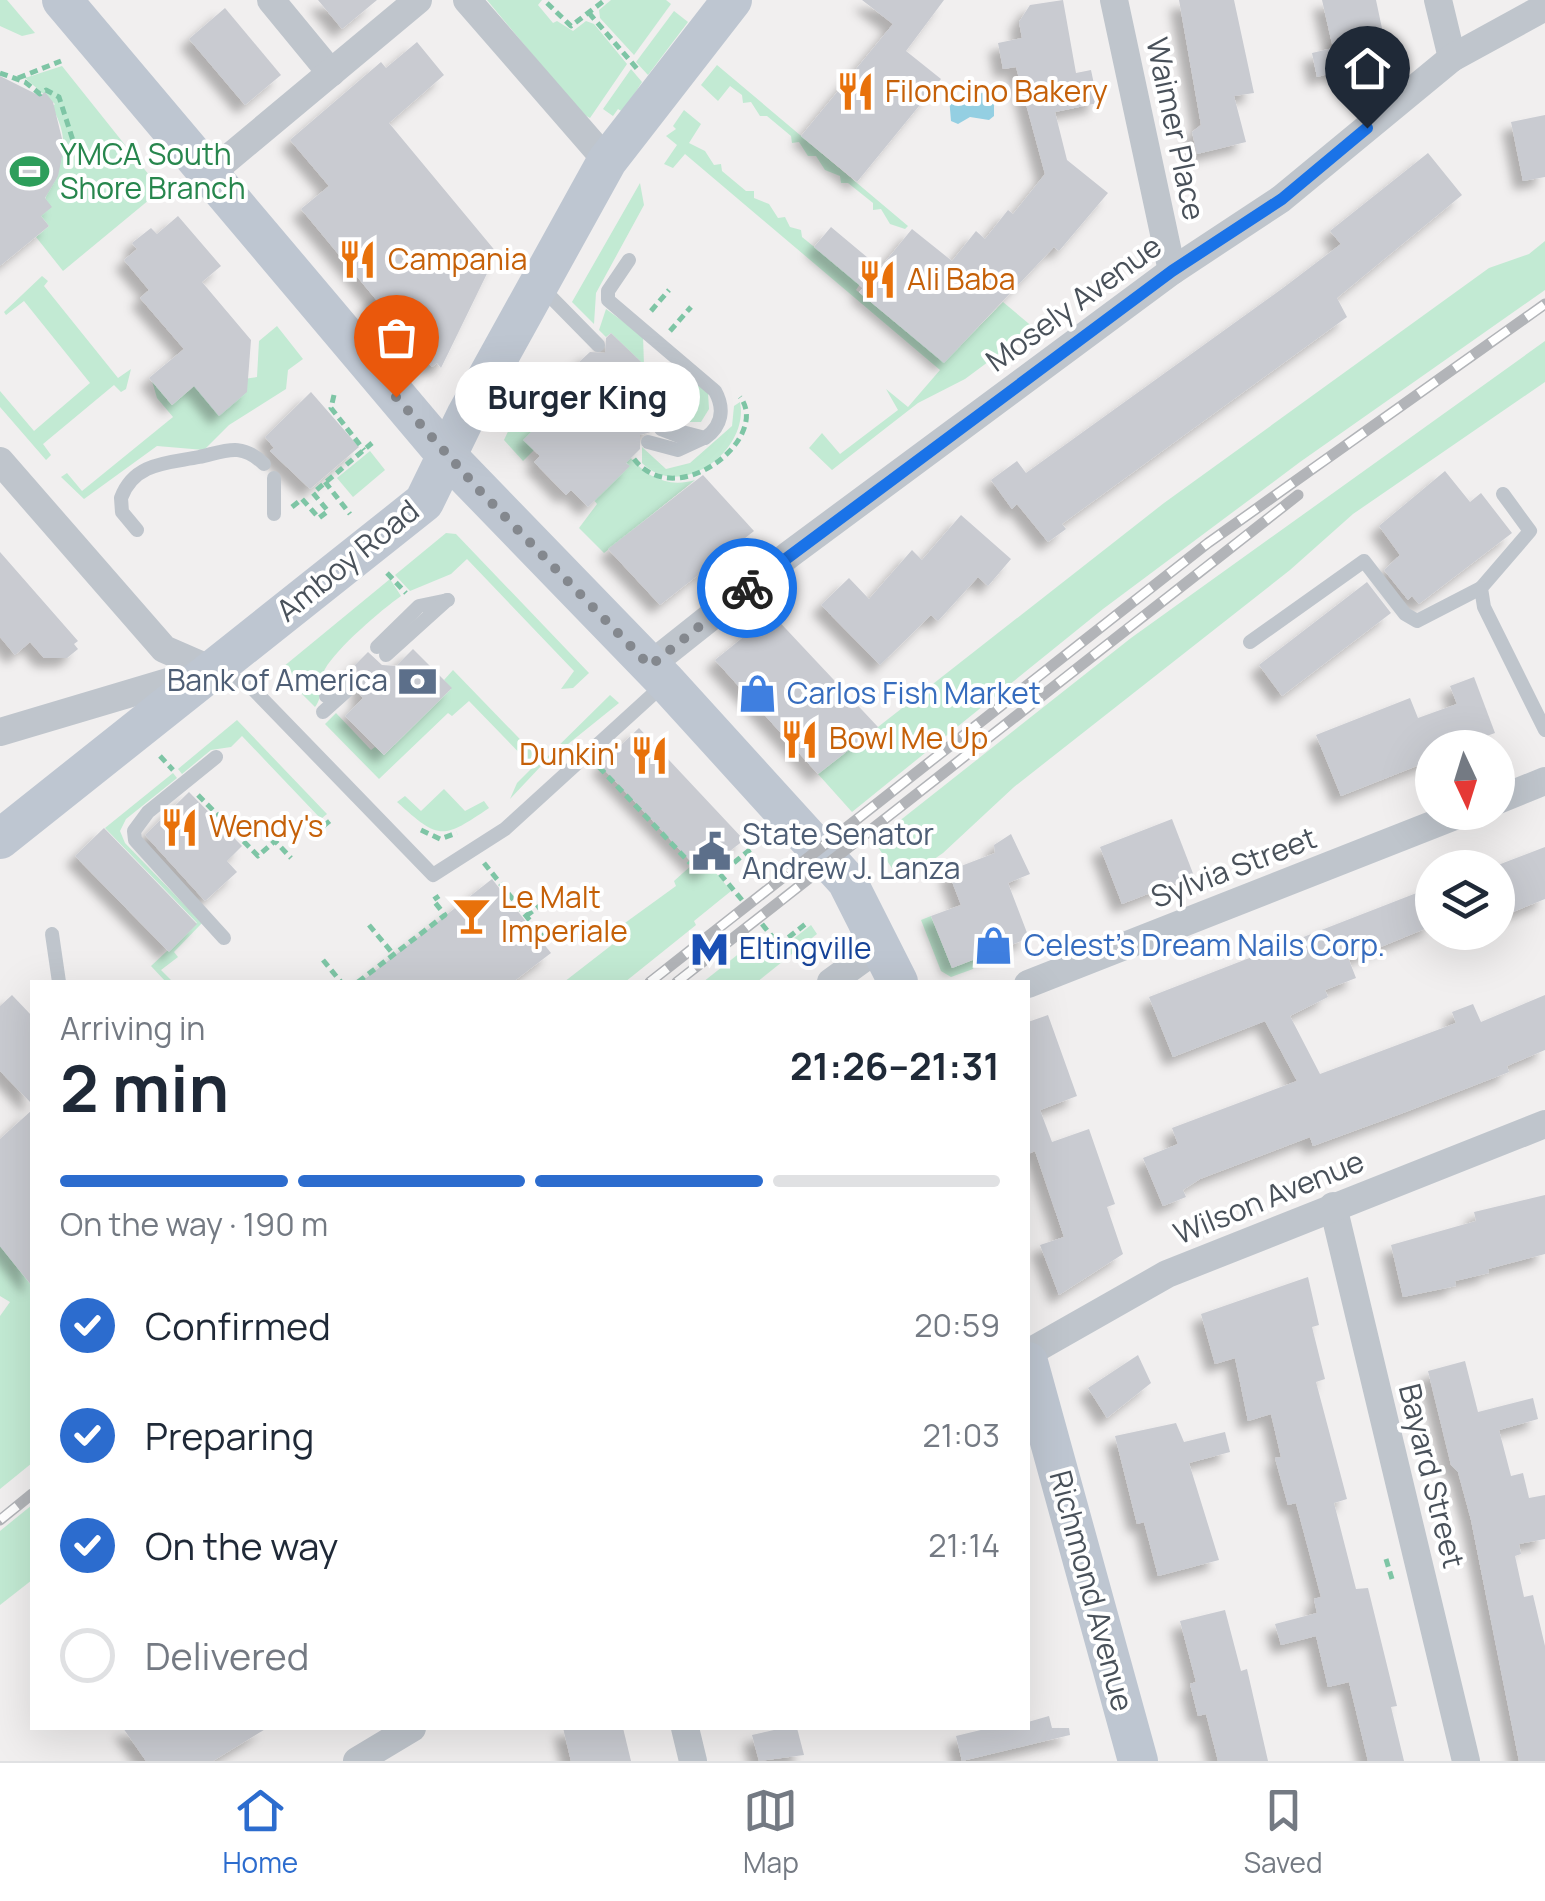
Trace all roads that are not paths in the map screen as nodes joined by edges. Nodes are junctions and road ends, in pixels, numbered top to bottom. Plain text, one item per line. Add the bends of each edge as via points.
1 (62, 0) edge
2 (270, 0) edge
3 (418, 0) edge
4 (466, 0) edge
5 (732, 0) edge
6 (1114, 0) edge
7 (1438, 0) edge
8 (1545, 7) edge
9 (1452, 58) junction
10 (331, 73) junction
11 (607, 161) junction
12 (207, 176) junction
13 (629, 260) dead end
14 (1172, 271) junction
15 (539, 285) junction
16 (598, 345) dead end
17 (705, 438) junction
18 (447, 456) junction
19 (0, 461) edge
20 (264, 464) dead end
21 (274, 478) dead end
22 (1503, 494) dead end
23 (274, 514) dead end
24 (137, 530) dead end
25 (1481, 588) junction
26 (448, 600) dead end
27 (1250, 642) dead end
28 (382, 651) dead end
29 (210, 669) junction
30 (658, 674) junction
31 (326, 696) dead end
32 (323, 712) dead end
33 (1545, 730) edge
34 (0, 732) edge
35 (216, 758) dead end
36 (1545, 781) edge
37 (1515, 793) edge
38 (6, 829) edge
39 (1419, 830) edge
40 (52, 934) dead end
41 (224, 938) dead end
42 (882, 946) junction
43 (59, 980) edge
44 (834, 980) edge
45 (897, 980) edge
46 (1030, 983) edge
47 (1545, 1124) edge
48 (1333, 1206) junction
49 (1030, 1352) edge
50 (1030, 1369) edge
51 (409, 1730) edge
52 (685, 1730) edge
53 (357, 1761) edge
54 (693, 1761) edge
55 (1138, 1761) edge
56 (1466, 1761) edge

1 - 12 main road
2 - 10 street
3 - 10 street
4 - 11 street
5 - 11 main road, Amboy Road
6 - 14 street, Waimer Place
7 - 9 street
8 - 9 street, Mosely Avenue
9 - 14 street, Mosely Avenue via 1282,199
10 - 12 street
11 - 15 main road, Amboy Road
12 - 18 main road
13 - 17 lane via 608,300 715,391 720,420
14 - 30 street, Mosely Avenue via 790,554
15 - 16 lane
15 - 18 main road, Amboy Road
17 - 17 lane via 682,432 658,432 678,450
18 - 29 main road, Amboy Road via 424,502
18 - 30 main road
19 - 29 street via 164,649
20 - 24 lane via 228,448 153,464 121,498 122,512
21 - 23 lane
22 - 25 lane via 1530,530
25 - 27 lane via 1417,621 1364,562
25 - 33 lane via 1484,607
26 - 28 lane via 419,606
29 - 30 lane via 249,685 434,875 505,829
29 - 34 street
29 - 38 main road, Amboy Road
30 - 42 main road via 848,882
31 - 32 lane via 348,682
35 - 41 lane via 134,831 135,840
36 - 37 street
39 - 46 street, Sylvia Street
40 - 43 lane
42 - 44 street
42 - 45 main road
47 - 48 street, Wilson Avenue
48 - 49 street, Wilson Avenue via 1167,1274
48 - 56 street, Bayard Street
50 - 55 main road, Richmond Avenue
51 - 53 street
52 - 54 street

